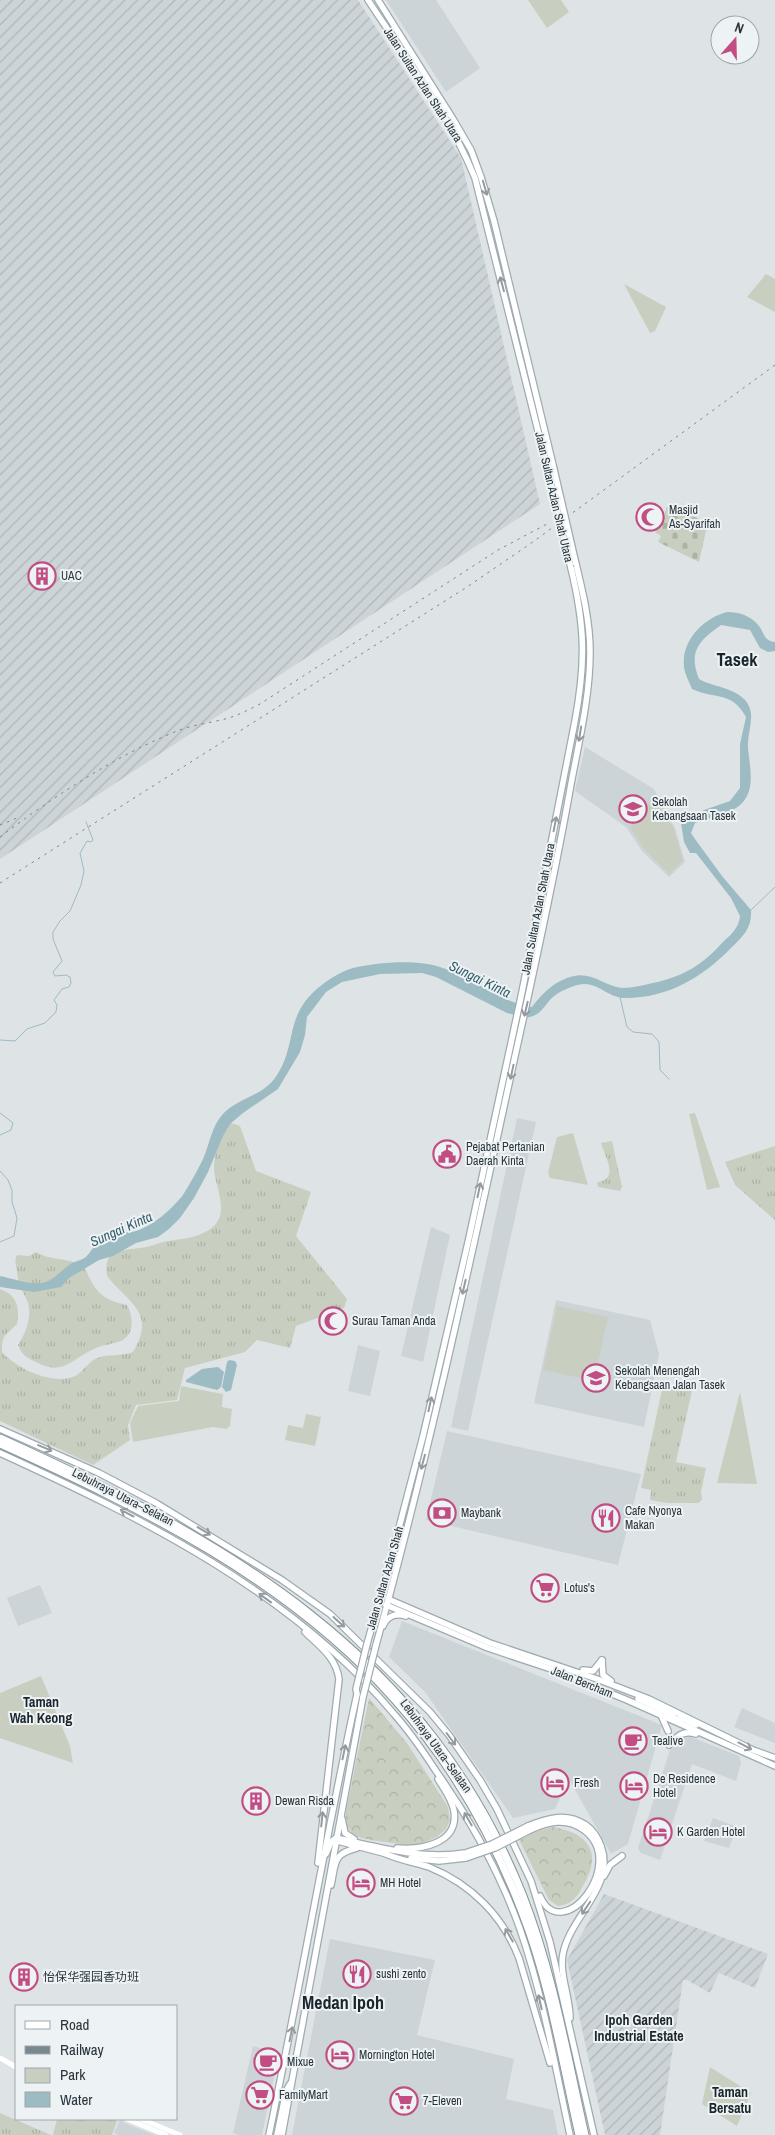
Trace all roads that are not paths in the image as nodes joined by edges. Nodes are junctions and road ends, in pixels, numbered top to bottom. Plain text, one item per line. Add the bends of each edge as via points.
1 (378, 0) edge
2 (369, 1) edge
3 (382, 8) junction
4 (387, 29) junction
5 (550, 466) junction
6 (574, 566) junction
7 (515, 1023) joint
8 (522, 1024) joint
9 (0, 1429) edge
10 (0, 1438) edge
11 (0, 1444) edge
12 (0, 1453) edge
13 (396, 1566) junction
14 (383, 1587) junction
15 (386, 1602) junction
16 (405, 1606) junction
17 (289, 1616) junction
18 (452, 1633) junction
19 (379, 1635) junction
20 (371, 1645) junction
21 (551, 1663) junction
22 (596, 1668) junction
23 (597, 1679) junction
24 (605, 1682) junction
25 (648, 1699) junction
26 (627, 1700) junction
27 (661, 1715) junction
28 (674, 1719) junction
29 (668, 1731) dead end
30 (718, 1732) junction
31 (412, 1735) junction
32 (713, 1738) junction
33 (669, 1745) dead end
34 (775, 1758) edge
35 (773, 1765) edge
36 (342, 1809) junction
37 (330, 1821) junction
38 (529, 1828) junction
39 (333, 1843) junction
40 (361, 1845) junction
41 (385, 1851) junction
42 (622, 1856) dead end
43 (531, 1881) junction
44 (318, 1885) junction
45 (598, 1888) junction
46 (311, 1974) junction
47 (299, 1994) junction
48 (570, 2029) junction
49 (0, 2057) edge
50 (15, 2065) edge
51 (558, 2080) junction
52 (291, 2083) junction
53 (129, 2120) edge
54 (134, 2120) edge
55 (143, 2120) edge
56 (151, 2129) junction
57 (178, 2134) edge
58 (166, 2135) edge
59 (269, 2135) edge
60 (277, 2135) edge
61 (282, 2135) edge
62 (570, 2135) edge
63 (579, 2135) edge
64 (585, 2135) edge
65 (594, 2135) edge

1 - 3 main road, Jalan Sultan Azlan Shah Utara
2 - 3 main road
2 - 4 main road, Jalan Sultan Azlan Shah Utara
3 - 4 main road via 380,12
3 -> 5 main road, Jalan Sultan Azlan Shah Utara via 453,119 471,150 481,177
5 -> 4 main road, Jalan Sultan Azlan Shah Utara via 475,178 447,121
5 - 6 main road, Jalan Sultan Azlan Shah Utara, bridge
7 -> 6 main road, Jalan Sultan Azlan Shah Utara via 581,688 584,639
6 -> 8 main road, Jalan Sultan Azlan Shah Utara via 588,624 588,676 568,803
14 -> 7 main road, Jalan Sultan Azlan Shah via 423,1436
8 -> 13 main road, Jalan Sultan Azlan Shah via 477,1232
9 -> 43 main road via 156,1503 259,1564 330,1614 416,1697 449,1735 493,1802
10 - 64 highway, Lebuhraya Utara–Selatan via 134,1501 240,1564 337,1635 380,1674 416,1714 468,1786 523,1896 547,1969
11 - 63 highway, Lebuhraya Utara–Selatan via 138,1509 236,1568 314,1623 396,1700 437,1753 482,1824 523,1913 537,1956
17 -> 12 main road via 242,1582 150,1526
13 - 15 main road, Jalan Sultan Azlan Shah
13 - 16 main road via 394,1595
14 - 15 main road via 382,1596
14 - 20 main road, Jalan Sultan Azlan Shah
15 - 16 main road, Jalan Bercham
15 - 18 main road, Jalan Bercham
15 - 19 main road, Jalan Sultan Azlan Shah
15 - 20 main road via 380,1607
16 - 21 main road, Jalan Bercham via 490,1643
17 - 31 main road via 350,1668
44 -> 17 main road via 322,1818 339,1678 330,1656
18 - 19 main road via 401,1614 385,1621
18 - 26 main road, Jalan Bercham
19 - 20 main road, Jalan Sultan Azlan Shah
20 - 36 main road, Jalan Sultan Azlan Shah, bridge
37 -> 20 main road, Jalan Sultan Azlan Shah, bridge via 357,1694
21 - 22 main road via 588,1672
21 - 23 main road, Jalan Bercham
22 - 23 main road
22 - 25 main road via 602,1660 606,1678
23 - 24 main road, Jalan Bercham
23 - 26 main road via 601,1686
24 - 25 main road, Jalan Bercham
24 - 28 main road
25 - 30 main road, Jalan Bercham
26 - 27 main road, Jalan Bercham
27 - 28 main road, Jalan Bercham
27 - 29 main road
28 - 30 main road via 683,1719
28 - 32 main road, Jalan Bercham
30 -> 34 main road, Jalan Bercham
31 - 41 main road via 451,1801 453,1824 444,1838 434,1844 414,1849 390,1847
51 -> 31 main road via 533,1972 510,1904 453,1794
32 - 33 main road via 685,1732
32 - 35 main road, Jalan Bercham
36 - 39 main road, Jalan Sultan Azlan Shah
36 - 40 main road via 345,1833
37 - 39 main road
37 - 44 main road, Jalan Sultan Azlan Shah
38 - 41 main road, bridge via 495,1848 466,1856 429,1861
38 - 43 main road via 555,1822 573,1824 588,1833 600,1859 598,1874 589,1891 578,1906 567,1912 547,1907
38 - 45 main road via 549,1818 567,1817 591,1829 601,1844 604,1858
39 - 40 main road
39 - 46 main road, Jalan Sultan Azlan Shah
39 - 47 main road
40 - 41 main road
40 - 46 main road via 343,1852 337,1860 316,1966
51 -> 41 main road via 517,1951 495,1914 450,1877
42 - 45 main road via 610,1865
43 - 48 main road via 544,1920
44 - 47 main road, Jalan Sultan Azlan Shah
45 -> 48 main road via 568,1936 562,1955
46 - 52 main road, Jalan Sultan Azlan Shah
59 -> 47 main road, Jalan Sultan Azlan Shah
48 - 65 main road
49 - 50 main road
51 - 62 main road
52 - 60 main road via 286,2091
52 - 61 main road, Jalan Sultan Azlan Shah
53 - 56 main road
54 - 56 main road
55 - 57 main road
56 - 58 main road

